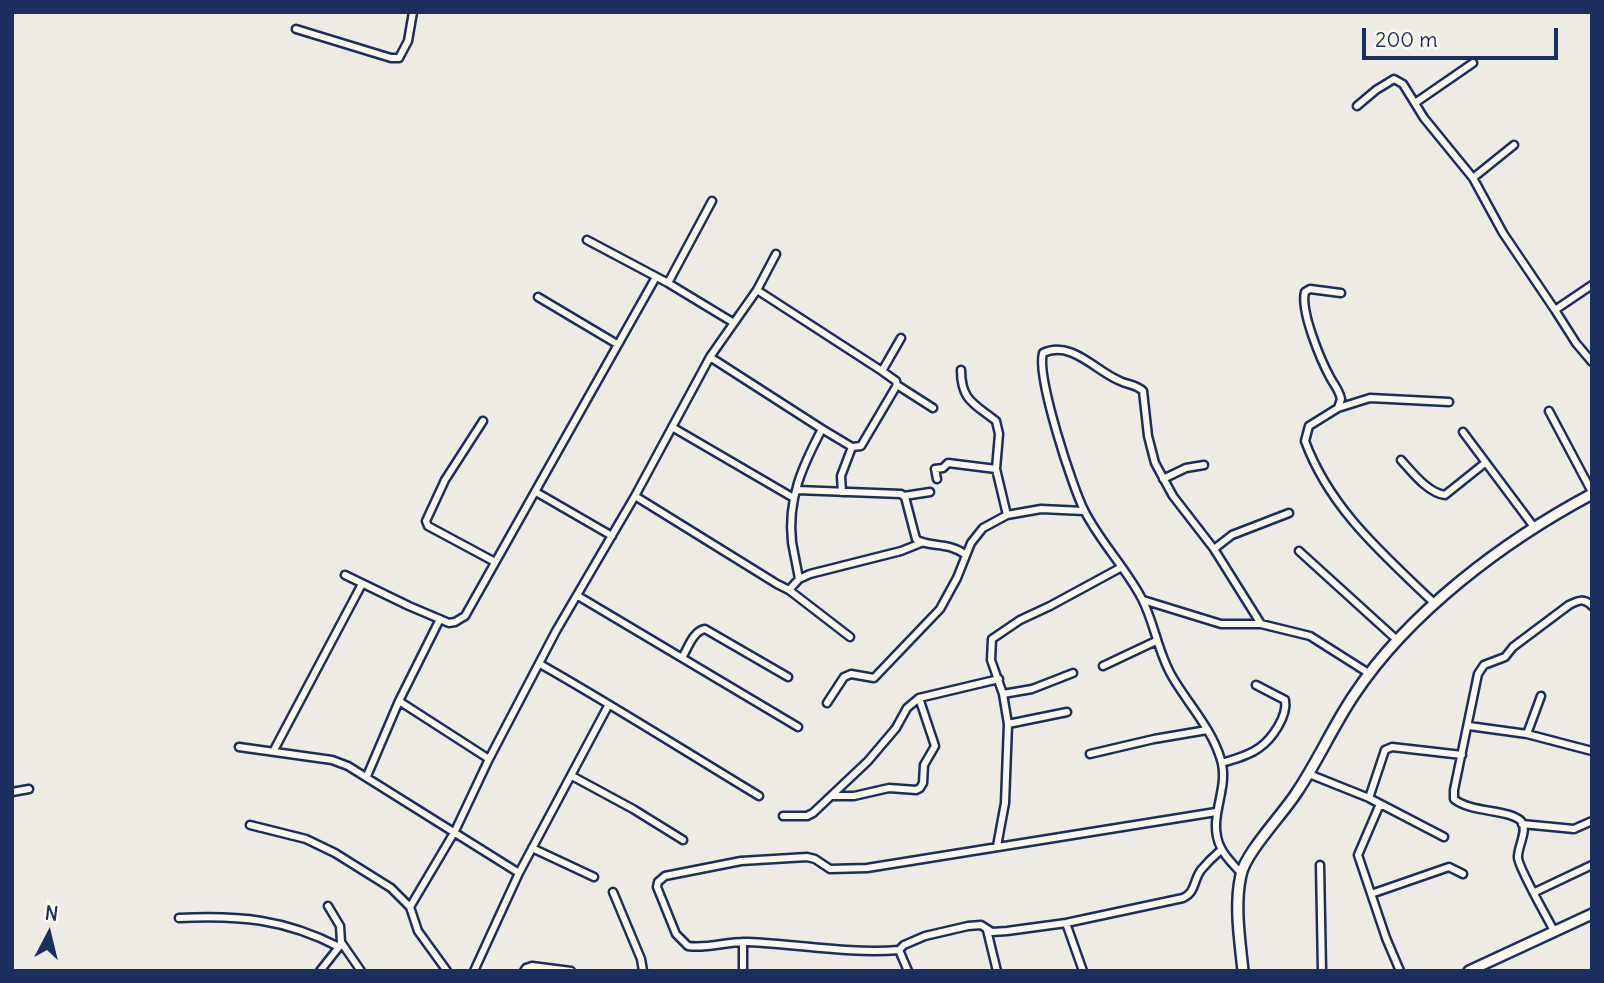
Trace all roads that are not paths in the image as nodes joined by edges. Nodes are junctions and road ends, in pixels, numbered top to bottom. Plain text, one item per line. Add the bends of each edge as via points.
1 (413, 12) edge
2 (296, 29) dead end
3 (1473, 63) dead end
4 (1415, 103) junction
5 (1357, 106) dead end
6 (1514, 145) dead end
7 (1473, 178) junction
8 (712, 201) dead end
9 (587, 240) dead end
10 (776, 254) dead end
11 (656, 277) junction
12 (668, 283) junction
13 (1592, 285) edge
14 (757, 290) junction
15 (1340, 293) dead end
16 (538, 297) dead end
17 (1555, 310) junction
18 (734, 323) junction
19 (901, 338) dead end
20 (617, 344) junction
21 (710, 356) junction
22 (1592, 362) edge
23 (961, 370) dead end
24 (882, 371) junction
25 (897, 385) junction
26 (1449, 402) dead end
27 (933, 408) dead end
28 (1338, 408) junction
29 (1549, 411) dead end
30 (483, 421) dead end
31 (672, 427) junction
32 (822, 429) junction
33 (1463, 432) dead end
34 (852, 447) junction
35 (1401, 460) dead end
36 (1485, 463) junction
37 (1204, 465) dead end
38 (996, 469) junction
39 (937, 479) dead end
40 (1164, 479) junction
41 (797, 490) junction
42 (536, 492) junction
43 (842, 492) junction
44 (930, 492) dead end
45 (1592, 493) edge
46 (635, 496) junction
47 (904, 496) junction
48 (792, 497) junction
49 (1084, 511) junction
50 (1289, 513) dead end
51 (1007, 515) junction
52 (1534, 527) junction
53 (612, 536) junction
54 (921, 543) junction
55 (1214, 549) junction
56 (1299, 551) dead end
57 (966, 555) junction
58 (495, 562) junction
59 (1120, 568) junction
60 (345, 575) dead end
61 (799, 579) junction
62 (362, 584) junction
63 (789, 590) junction
64 (578, 596) junction
65 (1143, 600) junction
66 (1434, 603) junction
67 (1592, 606) edge
68 (440, 619) junction
69 (1261, 624) junction
70 (850, 637) dead end
71 (1156, 640) junction
72 (1397, 640) junction
73 (682, 658) junction
74 (541, 664) junction
75 (1103, 666) dead end
76 (1073, 673) dead end
77 (1370, 674) junction
78 (788, 677) dead end
79 (999, 679) junction
80 (1256, 685) dead end
81 (1003, 694) junction
82 (1541, 696) dead end
83 (919, 698) junction
84 (399, 701) junction
85 (827, 703) dead end
86 (608, 706) junction
87 (1067, 712) dead end
88 (1008, 724) junction
89 (1469, 726) junction
90 (798, 727) dead end
91 (1207, 730) junction
92 (1527, 734) junction
93 (239, 747) dead end
94 (274, 750) junction
95 (1592, 751) edge
96 (1090, 754) dead end
97 (1462, 755) junction
98 (489, 759) junction
99 (1222, 763) junction
100 (1309, 774) junction
101 (367, 776) junction
102 (572, 776) junction
103 (29, 789) dead end
104 (12, 792) edge
105 (759, 796) dead end
106 (831, 796) junction
107 (1369, 798) junction
108 (1380, 804) junction
109 (1216, 812) junction
110 (783, 816) dead end
111 (1592, 821) edge
112 (1522, 824) junction
113 (250, 825) dead end
114 (455, 831) junction
115 (1444, 837) dead end
116 (683, 840) dead end
117 (997, 846) junction
118 (532, 848) junction
119 (1222, 850) junction
120 (1320, 865) dead end
121 (1592, 865) edge
122 (519, 873) junction
123 (1241, 873) junction
124 (1463, 874) dead end
125 (594, 877) dead end
126 (613, 892) dead end
127 (1535, 892) junction
128 (1371, 894) junction
129 (328, 906) dead end
130 (410, 907) junction
131 (1592, 914) edge
132 (179, 918) dead end
133 (1066, 923) junction
134 (987, 930) junction
135 (1554, 931) junction
136 (743, 942) junction
137 (340, 944) junction
138 (900, 950) junction
139 (320, 971) edge
140 (361, 971) edge
141 (447, 971) edge
142 (474, 971) edge
143 (524, 971) edge
144 (571, 971) edge
145 (643, 971) edge
146 (743, 971) edge
147 (908, 971) edge
148 (997, 971) edge
149 (1083, 971) edge
150 (1244, 971) edge
151 (1322, 971) edge
152 (1400, 971) edge
153 (1469, 971) edge

1 - 2 street via 408,41 398,58
3 - 4 street
4 - 5 street via 1394,79
4 - 7 street
6 - 7 street
7 - 17 street via 1503,233
8 - 12 street
9 - 11 street
10 - 14 street
11 - 12 street
11 - 20 street
12 - 18 street
13 - 17 street
14 - 18 street
14 - 24 street
15 - 28 street via 1310,289 1305,292 1303,307 1339,391
16 - 20 street
17 - 22 street
18 - 21 street
19 - 24 street
20 - 42 street
21 - 31 street
21 - 32 street
23 - 38 street via 968,399 996,421
24 - 25 street
25 - 27 street
25 - 34 street via 861,446
26 - 28 street via 1370,398
28 - 66 street via 1309,426 1305,441 1329,493 1348,518
29 - 45 street
30 - 58 street via 445,480 426,521
31 - 46 street
31 - 48 street
32 - 34 street
32 - 41 street via 808,453
33 - 36 street
34 - 43 street via 841,476
35 - 36 street via 1440,495
36 - 52 street
37 - 40 street
38 - 39 street via 948,463 935,469
38 - 51 street
40 - 49 street via 1148,436 1143,391 1075,353 1049,350 1041,358 1043,375
40 - 55 street
41 - 43 street
41 - 48 street
42 - 53 street
42 - 58 street
43 - 47 street
44 - 47 street
45 - 52 street
46 - 53 street
46 - 63 street
47 - 54 street
48 - 61 street via 792,541
49 - 51 street via 1041,509
49 - 59 street
50 - 55 street via 1232,535
51 - 57 street via 983,528
52 - 66 street
53 - 64 street
54 - 57 street via 943,544
54 - 61 street
55 - 69 street
56 - 72 street
57 - 85 street via 940,609 874,678 844,677
58 - 68 street via 465,616 455,622
59 - 65 street
59 - 79 street via 992,639 991,660
60 - 62 street
61 - 63 street
62 - 68 street
62 - 94 street
63 - 70 street
64 - 73 street
64 - 74 street
65 - 69 street via 1221,624
65 - 71 street
66 - 72 street
67 - 89 street via 1579,600 1569,605 1505,657 1484,665 1478,674
68 - 84 street
69 - 77 street via 1310,636
71 - 75 street
71 - 91 street via 1172,678
72 - 77 street
73 - 78 street via 696,634 705,629
73 - 90 street
74 - 86 street
74 - 98 street
76 - 81 street via 1032,689
77 - 100 street
79 - 81 street
79 - 83 street
80 - 99 street via 1285,700 1286,712 1261,747
81 - 88 street
82 - 92 street
83 - 106 street via 868,761
83 - 106 street via 934,746 920,788
84 - 98 street
84 - 101 street
86 - 102 street
86 - 105 street
87 - 88 street
88 - 117 street via 1005,803
89 - 92 street
89 - 97 street
91 - 96 street
91 - 99 street
92 - 95 street
93 - 94 street
94 - 101 street via 332,760
97 - 107 street via 1385,750
97 - 112 street via 1454,799
98 - 114 street
99 - 109 street
100 - 107 street
100 - 123 street
101 - 114 street
102 - 116 street
102 - 118 street
103 - 104 street
106 - 110 street via 807,816
107 - 108 street
108 - 115 street
108 - 128 street via 1358,855
109 - 117 street
109 - 119 street via 1216,836
111 - 112 street via 1574,829
112 - 127 street via 1518,861
113 - 130 street via 306,839 335,853 391,888
114 - 122 street
114 - 130 street
117 - 136 street via 841,870 807,857 741,861 665,876 658,882 683,942 694,947
118 - 122 street
118 - 125 street
119 - 123 street
119 - 133 street via 1199,872 1190,895
120 - 151 street
121 - 127 street
122 - 142 street
123 - 150 street
124 - 128 street via 1449,867
126 - 145 street
127 - 135 street
128 - 152 street
129 - 137 street via 340,926
130 - 141 street via 418,931
131 - 135 street
132 - 137 street via 211,916 278,923
133 - 134 street
133 - 149 street
134 - 138 street via 977,925 941,931
134 - 148 street
135 - 153 street
136 - 138 street via 870,953
136 - 146 street
137 - 139 street
137 - 140 street
138 - 147 street
143 - 144 street via 529,966

